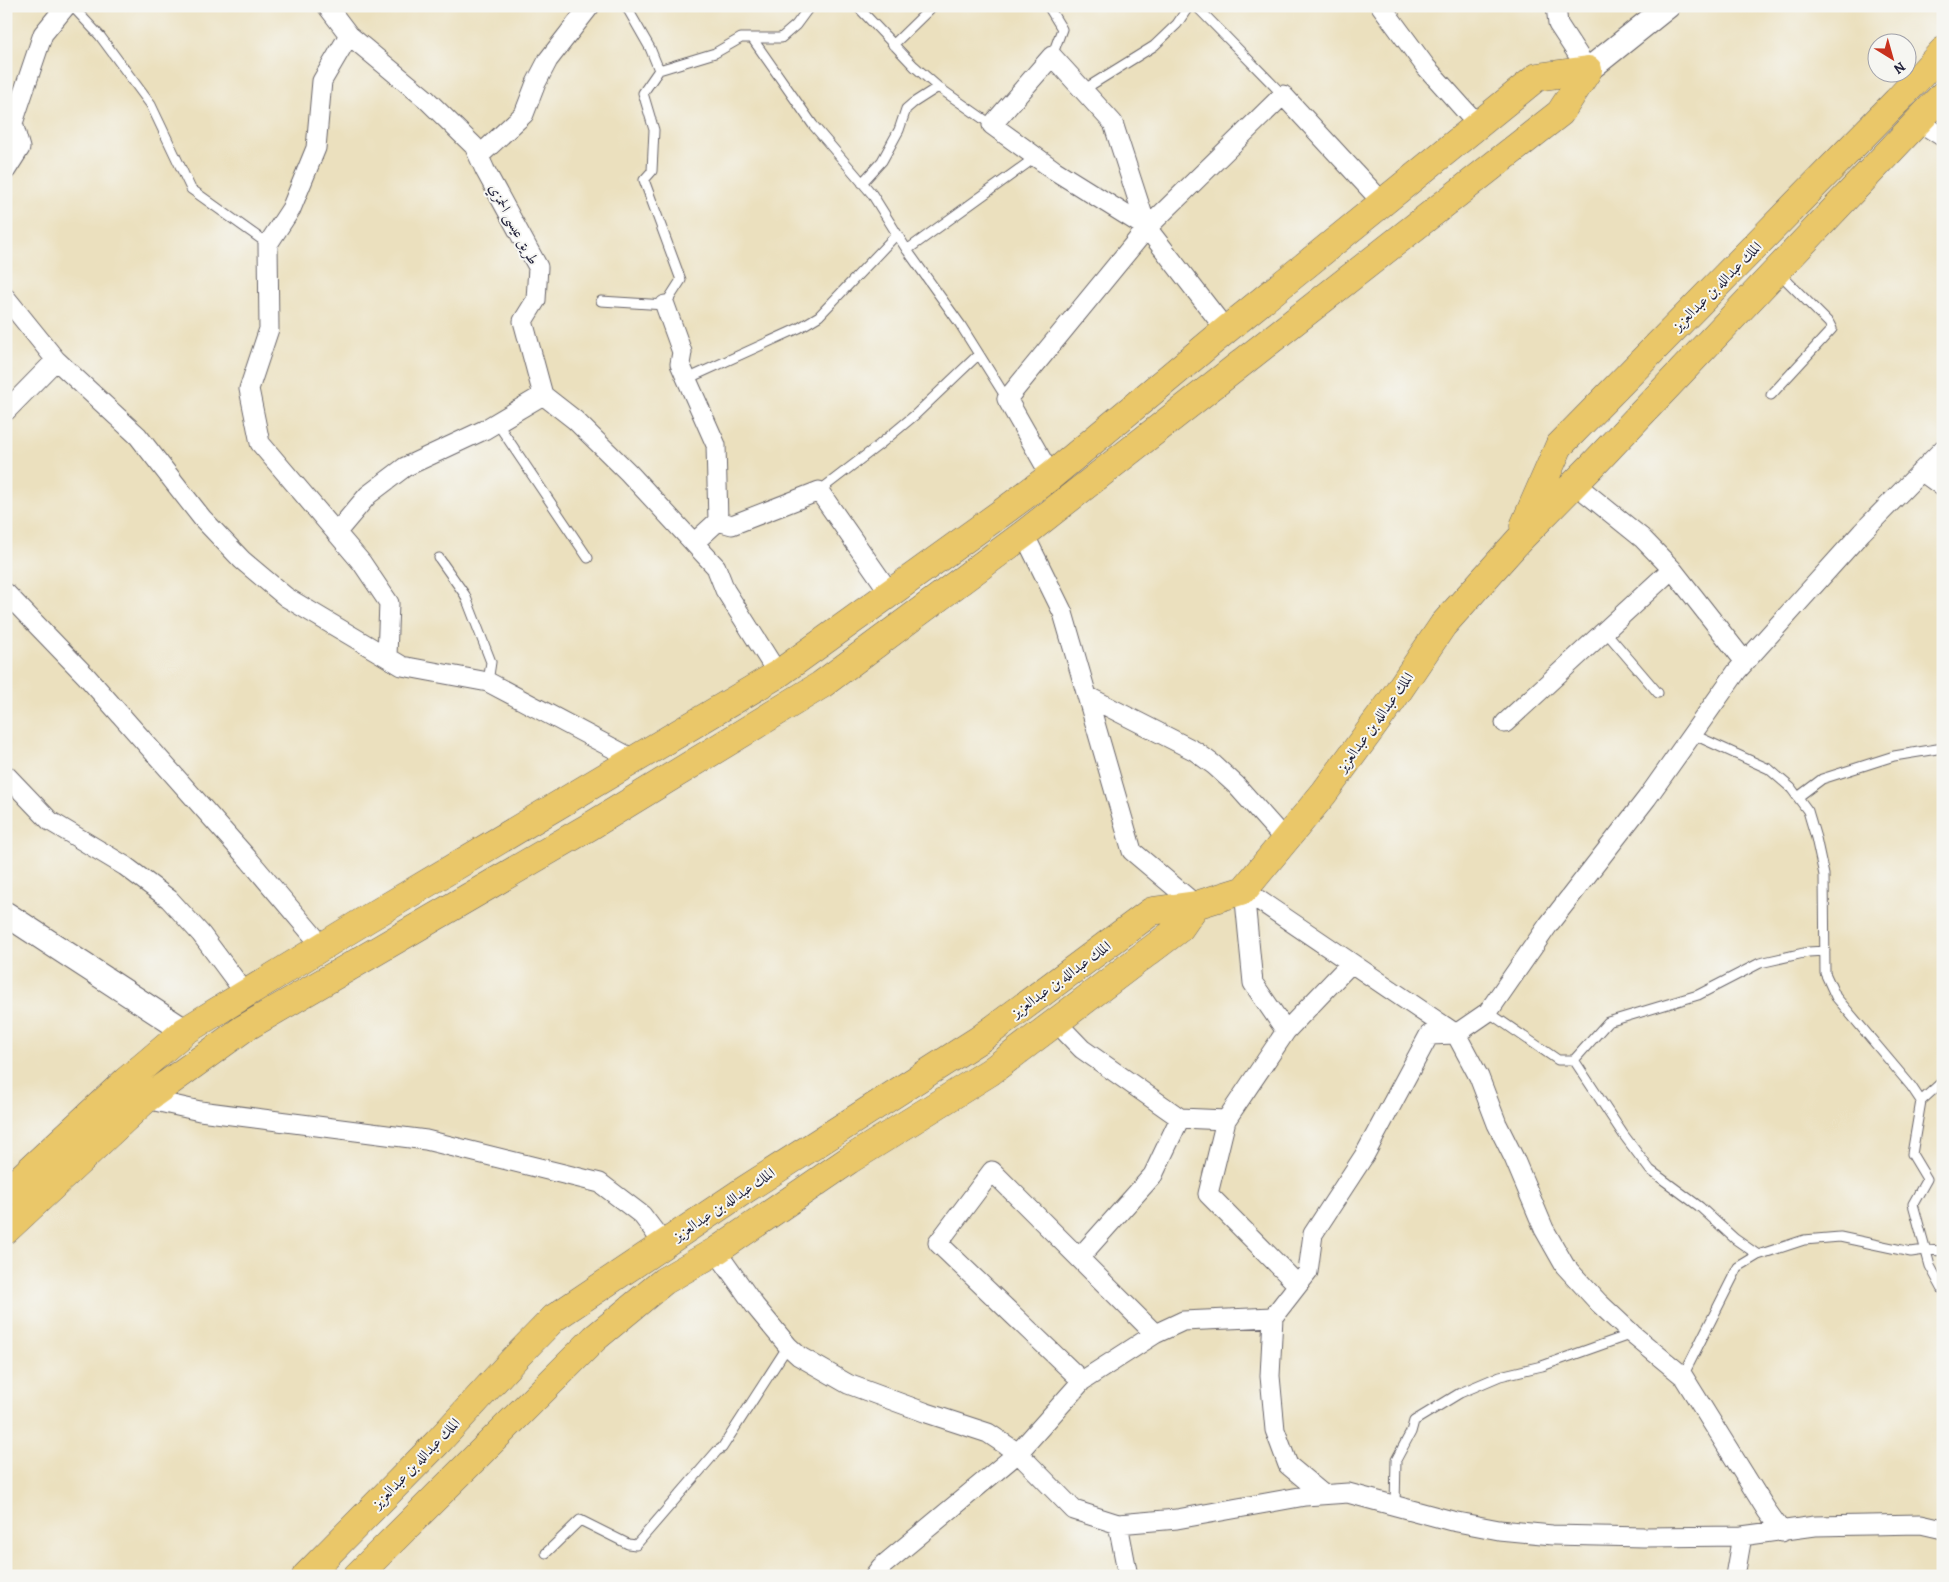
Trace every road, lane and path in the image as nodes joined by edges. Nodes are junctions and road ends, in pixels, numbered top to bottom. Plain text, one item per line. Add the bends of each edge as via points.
1 (66, 6) edge
2 (72, 6) edge
3 (326, 6) edge
4 (590, 6) edge
5 (626, 6) edge
6 (810, 6) edge
7 (856, 6) edge
8 (933, 6) edge
9 (1048, 6) edge
10 (1188, 6) edge
11 (1196, 6) edge
12 (1381, 6) edge
13 (1556, 6) edge
14 (1668, 6) edge
15 (349, 35) junction
16 (752, 38) junction
17 (893, 44) junction
18 (1943, 51) edge
19 (1052, 56) junction
20 (659, 70) junction
21 (1588, 70) junction
22 (938, 86) junction
23 (1083, 90) junction
24 (1943, 95) edge
25 (1283, 96) junction
26 (1918, 121) junction
27 (992, 125) junction
28 (1478, 125) junction
29 (1943, 137) edge
30 (479, 156) junction
31 (1036, 157) junction
32 (6, 170) edge
33 (862, 183) junction
34 (1382, 202) junction
35 (1147, 228) junction
36 (897, 234) junction
37 (268, 244) junction
38 (907, 250) junction
39 (1777, 272) junction
40 (6, 298) edge
41 (601, 301) dead end
42 (665, 305) junction
43 (1226, 330) junction
44 (979, 354) junction
45 (56, 360) junction
46 (687, 379) junction
47 (1771, 395) dead end
48 (543, 396) junction
49 (1007, 399) junction
50 (6, 411) edge
51 (497, 422) junction
52 (1943, 449) edge
53 (1922, 471) junction
54 (1051, 476) junction
55 (1575, 484) junction
56 (1943, 487) edge
57 (819, 491) junction
58 (1004, 511) junction
59 (718, 521) junction
60 (336, 533) junction
61 (1024, 534) junction
62 (1519, 540) junction
63 (695, 542) junction
64 (439, 558) dead end
65 (588, 558) dead end
66 (1672, 569) junction
67 (6, 593) edge
68 (890, 593) junction
69 (1605, 631) junction
70 (387, 656) junction
71 (1745, 662) junction
72 (778, 674) junction
73 (488, 682) junction
74 (1658, 693) dead end
75 (1086, 696) junction
76 (1505, 723) dead end
77 (1692, 734) junction
78 (1943, 748) edge
79 (635, 760) junction
80 (6, 775) edge
81 (1798, 797) junction
82 (1286, 840) junction
83 (1244, 890) junction
84 (1196, 905) junction
85 (8, 919) edge
86 (322, 946) junction
87 (1825, 951) junction
88 (1351, 963) junction
89 (245, 993) junction
90 (1488, 1012) junction
91 (1056, 1022) junction
92 (185, 1031) junction
93 (1286, 1031) junction
94 (1456, 1034) junction
95 (1574, 1060) junction
96 (126, 1080) junction
97 (1943, 1081) edge
98 (146, 1099) junction
99 (1921, 1101) junction
100 (1180, 1118) junction
101 (1226, 1120) junction
102 (6, 1192) edge
103 (6, 1230) edge
104 (664, 1244) junction
105 (1925, 1250) junction
106 (716, 1251) junction
107 (1943, 1251) edge
108 (1758, 1255) junction
109 (1079, 1258) junction
110 (1298, 1285) junction
111 (1943, 1290) edge
112 (1274, 1317) junction
113 (1154, 1334) junction
114 (1632, 1334) junction
115 (788, 1346) junction
116 (1683, 1376) junction
117 (1082, 1381) junction
118 (1018, 1453) junction
119 (1324, 1495) junction
120 (1395, 1506) junction
121 (1118, 1524) junction
122 (1943, 1529) edge
123 (1782, 1532) junction
124 (1742, 1536) junction
125 (546, 1553) dead end
126 (306, 1576) edge
127 (357, 1576) edge
128 (874, 1576) edge
129 (1128, 1576) edge
130 (1735, 1576) edge

1 - 32 street via 43,34 13,123 20,148
2 - 37 lane via 100,36 151,105 191,189
3 - 15 street, طريق عيسى الحمزي
4 - 30 street via 548,60 524,114
5 - 20 lane
6 - 16 lane via 781,38
7 - 17 lane
8 - 17 lane
9 - 19 lane via 1062,29
10 - 23 lane via 1177,24 1154,46
11 - 25 lane
12 - 28 street via 1426,67
13 - 21 street via 1558,24
14 - 21 street
15 - 30 street, طريق عيسى الحمزي via 426,99 474,146
15 - 37 street via 322,81 316,148 291,209
16 - 20 lane via 741,38 715,53
16 - 33 lane via 813,125
17 - 22 lane
18 - 62 main road, الملك عبدالله بن عبدالعزيز via 1898,101 1559,446
19 - 23 street
19 - 27 street
20 - 42 lane via 643,93 654,130 652,171 644,180 681,280
21 - 28 main road via 1537,78
21 - 61 main road via 1560,113
22 - 27 lane
22 - 33 lane via 906,110 882,162
23 - 35 street via 1113,123
24 - 26 main road, الملك عبدالله بن عبدالعزيز
25 - 34 street
25 - 35 street
26 - 29 street
26 - 39 main road, الملك عبدالله بن عبدالعزيز
27 - 31 street
28 - 34 main road
30 - 48 street, طريق عيسى الحمزي via 538,267 536,300 523,321
31 - 35 street
31 - 38 lane
33 - 36 lane
34 - 43 main road
35 - 43 street
35 - 49 street
36 - 38 lane
36 - 46 lane via 819,316
37 - 60 street via 269,329 249,390 260,443
38 - 44 lane
39 - 47 lane via 1832,329
39 - 55 main road, الملك عبدالله بن عبدالعزيز
40 - 45 street
41 - 42 lane
42 - 46 street via 682,352 680,364
43 - 54 main road
44 - 49 lane
44 - 57 lane via 908,421
45 - 50 street
45 - 70 street via 138,436 202,518 242,560 286,597
46 - 59 street via 716,445
48 - 51 street
48 - 63 street via 575,420
49 - 54 street
51 - 60 street via 405,467 368,495
51 - 65 lane
52 - 53 street
53 - 56 street
53 - 71 street via 1862,532
54 - 58 main road
55 - 62 main road, الملك عبدالله بن عبدالعزيز
55 - 66 street via 1642,538
57 - 59 street via 732,525
57 - 68 street
58 - 61 main road
58 - 68 main road
59 - 63 street
60 - 70 street via 362,563 389,603
61 - 75 street via 1063,613
61 - 98 main road via 821,685 589,827 243,1029
62 - 82 main road, الملك عبدالله بن عبدالعزيز via 1443,625 1324,794
63 - 72 street via 716,567 725,590
64 - 73 lane via 465,595 491,662
66 - 69 street
66 - 71 street
67 - 86 street via 87,677
68 - 72 main road
69 - 74 lane
69 - 76 street
70 - 73 street via 402,666
71 - 77 street
72 - 79 main road
73 - 79 street
75 - 82 street via 1195,751 1236,786
75 - 84 street via 1132,851
77 - 81 lane via 1769,769
77 - 90 street via 1647,798 1549,924
78 - 81 lane via 1894,756 1822,779
79 - 86 main road
80 - 89 street via 50,821 125,866 169,899 201,934
81 - 87 lane via 1808,811 1824,875
82 - 83 main road, الملك عبدالله بن عبدالعزيز
83 - 84 main road, الملك عبدالله بن عبدالعزيز
83 - 88 street
83 - 93 street via 1252,983
84 - 91 main road, الملك عبدالله بن عبدالعزيز via 1180,928
84 - 104 main road, الملك عبدالله بن عبدالعزيز via 1152,912 980,1039
85 - 92 street
86 - 89 main road
87 - 95 lane via 1760,963 1698,995 1608,1022
87 - 99 lane via 1826,973 1836,997
88 - 93 street
88 - 94 street
89 - 92 main road
90 - 94 street
90 - 95 lane via 1558,1060
91 - 100 street via 1082,1049
91 - 106 main road, الملك عبدالله بن عبدالعزيز via 990,1072 849,1160
92 - 96 main road
93 - 101 street
94 - 110 street via 1430,1035 1364,1156 1313,1234 1308,1272
94 - 114 street via 1479,1077 1544,1229 1565,1266
95 - 108 lane via 1622,1134 1650,1170
96 - 98 main road
96 - 102 main road
97 - 99 lane
98 - 103 main road
98 - 104 street via 200,1111 426,1140 600,1183 642,1215
99 - 105 lane via 1912,1154 1928,1180 1913,1204
100 - 101 street
100 - 109 street via 1153,1175
101 - 110 street via 1208,1194
104 - 126 main road, الملك عبدالله بن عبدالعزيز via 554,1318
105 - 107 lane
105 - 108 lane via 1911,1252 1840,1237 1804,1240
105 - 111 lane
106 - 115 street via 754,1306
106 - 127 main road, الملك عبدالله بن عبدالعزيز via 664,1281 595,1338
108 - 116 lane via 1738,1267
109 - 113 street
109 - 117 street via 992,1170 938,1243
110 - 112 street
112 - 113 street via 1183,1321
112 - 119 street via 1270,1376 1274,1430 1288,1465
113 - 117 street
114 - 116 street
114 - 120 lane via 1542,1366 1500,1376 1460,1393 1414,1420 1412,1432 1396,1460
115 - 118 street via 799,1356 848,1384 988,1433
115 - 125 lane via 722,1448 636,1545 580,1520
116 - 123 street
117 - 118 street
118 - 121 street via 1074,1510
118 - 128 street via 880,1567
119 - 120 street via 1348,1493
119 - 121 street
120 - 124 street via 1499,1530 1552,1535
121 - 129 street
122 - 123 street via 1911,1524 1815,1526
123 - 124 street
124 - 130 street

